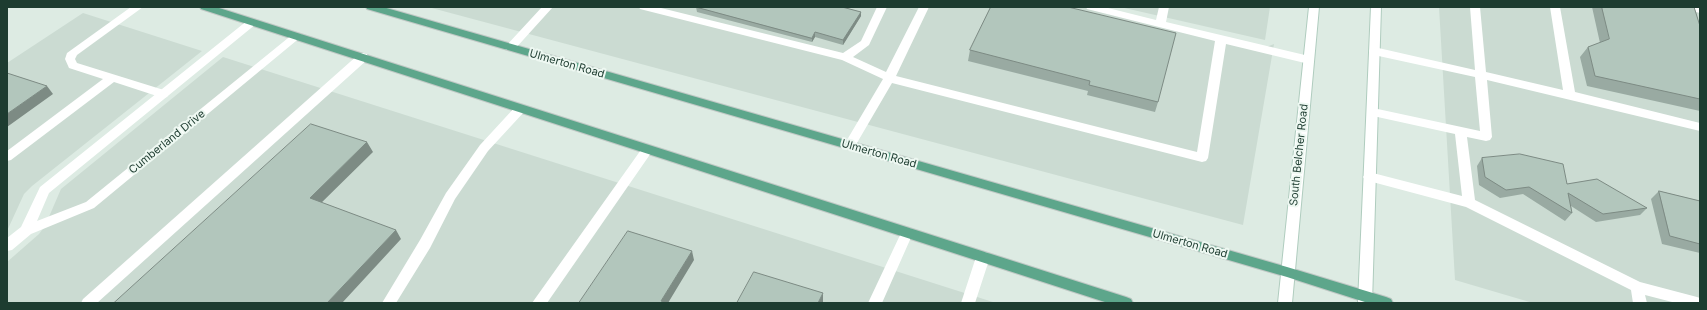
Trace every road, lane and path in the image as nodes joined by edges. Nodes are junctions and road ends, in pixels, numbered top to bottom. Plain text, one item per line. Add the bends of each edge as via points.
1 (138, 7) edge
2 (205, 7) edge
3 (371, 7) edge
4 (548, 7) edge
5 (644, 7) edge
6 (882, 7) edge
7 (924, 7) edge
8 (1164, 7) edge
9 (1314, 7) edge
10 (1376, 7) edge
11 (1475, 7) edge
12 (1556, 7) edge
13 (1699, 7) edge
14 (1087, 10) edge
15 (1700, 10) edge
16 (252, 22) junction
17 (1160, 24) junction
18 (297, 36) junction
19 (1221, 40) junction
20 (510, 48) junction
21 (1374, 51) junction
22 (363, 57) junction
23 (845, 57) junction
24 (1309, 60) junction
25 (1481, 75) junction
26 (112, 78) junction
27 (889, 78) junction
28 (163, 94) junction
29 (1570, 95) junction
30 (520, 109) junction
31 (1373, 112) junction
32 (1700, 127) edge
33 (1460, 131) junction
34 (850, 145) junction
35 (647, 150) junction
36 (7, 157) edge
37 (1369, 177) junction
38 (1469, 203) junction
39 (26, 230) junction
40 (907, 233) junction
41 (7, 246) edge
42 (983, 257) junction
43 (1288, 272) junction
44 (1637, 287) junction
45 (1365, 300) edge
46 (88, 303) edge
47 (389, 303) edge
48 (539, 303) edge
49 (875, 303) edge
50 (968, 303) edge
51 (1126, 303) edge
52 (1285, 303) edge
53 (1386, 303) edge
54 (1640, 303) edge
55 (1697, 303) edge

1 - 26 main road via 72,53 70,59 73,65
2 - 16 main road
3 - 20 main road, Ulmerton Road
4 - 20 main road
5 - 23 main road
6 - 23 main road via 865,42
7 - 27 main road
8 - 17 main road
9 - 24 main road, South Belcher Road
10 - 21 main road
11 - 25 main road
12 - 29 main road
13 - 15 main road
14 - 17 main road via 1106,10
16 - 18 main road
16 - 28 main road, Cumberland Drive
17 - 19 main road
18 - 22 main road
18 - 39 main road, Cumberland Drive via 90,205
19 - 24 main road
19 - 27 main road via 1202,158
20 - 34 main road, Ulmerton Road
21 - 25 main road
21 - 31 main road
22 - 30 main road
22 - 46 main road
23 - 27 main road
24 - 43 main road, South Belcher Road
25 - 29 main road
25 - 33 main road via 1486,137
26 - 28 main road
26 - 36 main road
27 - 34 main road
28 - 39 main road, Cumberland Drive via 44,190
29 - 32 main road
30 - 35 main road
30 - 47 main road via 484,148 450,196 425,244
31 - 33 main road
31 - 37 main road
33 - 38 main road
34 - 43 main road, Ulmerton Road
35 - 40 main road
35 - 48 main road
37 - 38 main road
37 - 45 main road
38 - 44 main road
39 - 41 main road, Cumberland Drive
40 - 42 main road
40 - 49 main road
42 - 50 main road
42 - 51 main road
43 - 45 main road, Ulmerton Road
43 - 52 main road, South Belcher Road
44 - 54 main road
44 - 55 main road
45 - 53 main road, Ulmerton Road

